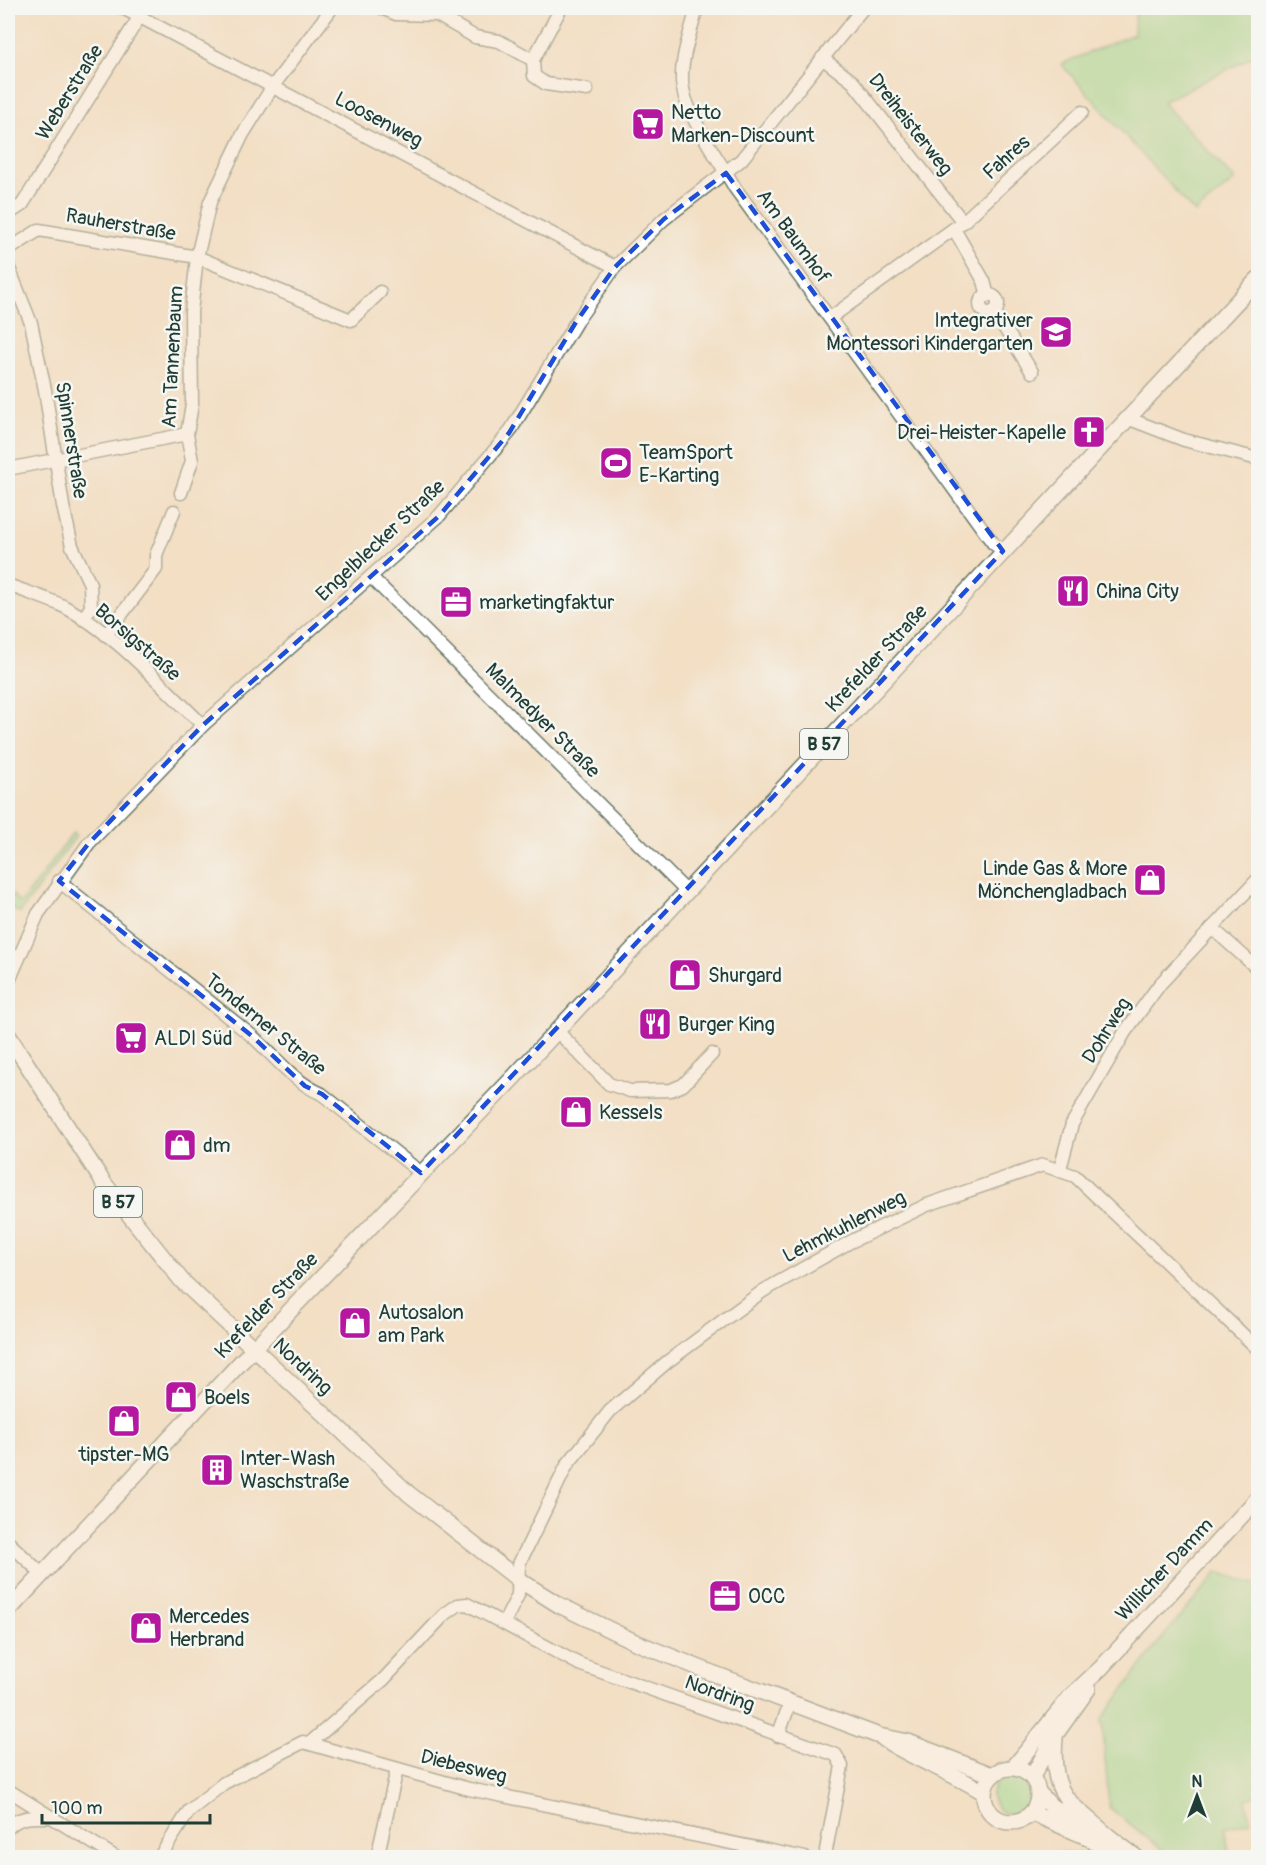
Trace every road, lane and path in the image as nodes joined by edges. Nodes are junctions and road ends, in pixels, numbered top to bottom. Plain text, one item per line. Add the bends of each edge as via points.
1 (123, 8) edge
2 (332, 8) edge
3 (382, 8) edge
4 (561, 8) edge
5 (697, 8) edge
6 (863, 8) edge
7 (140, 16) junction
8 (822, 58) junction
9 (533, 60) junction
10 (273, 86) junction
11 (587, 90) dead end
12 (1082, 112) dead end
13 (726, 173) junction
14 (8, 214) edge
15 (958, 225) junction
16 (8, 250) edge
17 (197, 257) junction
18 (8, 266) edge
19 (615, 267) junction
20 (1258, 279) edge
21 (380, 292) dead end
22 (830, 318) junction
23 (1032, 372) dead end
24 (1127, 418) junction
25 (187, 434) junction
26 (1258, 459) edge
27 (57, 460) junction
28 (8, 469) edge
29 (181, 493) dead end
30 (174, 511) dead end
31 (1003, 551) junction
32 (371, 577) junction
33 (8, 585) edge
34 (83, 619) junction
35 (106, 635) junction
36 (203, 725) junction
37 (1258, 879) edge
38 (59, 882) junction
39 (686, 891) junction
40 (1212, 928) junction
41 (1258, 969) edge
42 (8, 982) edge
43 (557, 1031) junction
44 (8, 1035) edge
45 (712, 1054) dead end
46 (1060, 1169) junction
47 (421, 1173) junction
48 (254, 1348) junction
49 (1258, 1349) edge
50 (1258, 1498) edge
51 (8, 1542) edge
52 (42, 1574) junction
53 (519, 1580) junction
54 (8, 1611) edge
55 (504, 1623) junction
56 (1101, 1668) junction
57 (790, 1703) junction
58 (1055, 1735) junction
59 (778, 1736) junction
60 (879, 1736) junction
61 (311, 1742) junction
62 (1014, 1767) junction
63 (397, 1769) junction
64 (992, 1775) junction
65 (1032, 1777) junction
66 (8, 1790) edge
67 (983, 1792) junction
68 (1039, 1793) junction
69 (1032, 1813) junction
70 (52, 1817) junction
71 (8, 1828) edge
72 (1108, 1836) junction
73 (825, 1850) dead end
74 (117, 1857) edge
75 (159, 1857) edge
76 (377, 1857) edge
77 (805, 1857) edge
78 (1116, 1857) edge
79 (1137, 1857) edge

1 - 7 street, Loosenweg
2 - 10 street, Am Tannenbaum
3 - 9 street via 396,14 437,15 475,37 499,41
4 - 9 street
5 - 13 street via 684,64 683,90
6 - 8 street, Engelblecker Straße
7 - 10 street, Loosenweg
7 - 14 street, Weberstraße via 22,205
8 - 13 street, Engelblecker Straße via 741,160
8 - 15 street, Dreiheisterweg via 854,82
9 - 11 street via 534,76 546,84
10 - 17 street, Am Tannenbaum via 243,134 210,202
10 - 19 street, Loosenweg
12 - 15 street, Fahres
13 - 19 street, Engelblecker Straße via 664,219
13 - 22 street, Am Baumhof
15 - 22 street, Fahres
15 - 23 street via 987,296 997,301 994,311
16 - 17 street, Rauherstraße via 39,230
17 - 21 street via 351,320
17 - 25 street, Am Tannenbaum via 190,312 192,404
18 - 27 street, Spinnerstraße via 32,323
19 - 32 street, Engelblecker Straße via 576,322 509,433 439,516
20 - 24 main road, Krefelder Straße / B 57
22 - 31 street, Am Baumhof via 993,543
24 - 26 street via 1184,440
24 - 31 main road, Krefelder Straße / B 57
25 - 27 street
25 - 29 street, Am Tannenbaum via 192,461
27 - 28 street
27 - 34 street, Spinnerstraße via 72,546 90,584 91,607
30 - 35 street via 158,548 156,569
31 - 39 main road, Krefelder Straße / B 57
32 - 36 street, Engelblecker Straße
32 - 39 street, Malmedyer Straße
33 - 34 street, Borsigstraße via 63,606
34 - 35 street, Borsigstraße
35 - 36 street, Borsigstraße
36 - 38 street, Engelblecker Straße via 90,843
37 - 40 street, Dohrweg
38 - 42 street, Engelblecker Straße via 34,921
38 - 47 street, Tonderner Straße via 252,1036 305,1086 322,1094
39 - 43 main road, Krefelder Straße / B 57
40 - 41 street
40 - 46 street, Dohrweg via 1160,984 1125,1032 1072,1124
43 - 45 street via 609,1084 630,1091 671,1090 683,1085
43 - 47 main road, Krefelder Straße / B 57
44 - 48 main road, Nordring / B 57 via 103,1182 147,1240 182,1281
46 - 49 street via 1075,1176
46 - 53 street, Lehmkuhlenweg via 1043,1165 980,1185 850,1242 763,1291 677,1354 610,1411 567,1465 519,1564
47 - 48 main road, Krefelder Straße / B 57
48 - 52 main road, Krefelder Straße
48 - 53 main road, Nordring via 409,1494
50 - 56 main road, Willicher Damm
51 - 52 street
52 - 54 main road, Krefelder Straße
53 - 55 street via 518,1595
53 - 57 main road, Nordring via 559,1605 635,1642
55 - 59 street, Nordring via 579,1664
55 - 61 street, Nordring via 467,1604 451,1609 383,1680
56 - 58 main road, Willicher Damm
56 - 62 main road, Willicher Damm via 1071,1696
57 - 59 street
57 - 60 main road, Nordring
58 - 65 main road, Willicher Damm
58 - 72 main road via 1054,1772 1060,1790 1070,1804
59 - 73 street, Nordring via 836,1755 842,1766
60 - 64 main road, Nordring via 908,1742
60 - 67 main road, Nordring via 905,1754
61 - 63 street, Diebesweg
61 - 75 street via 294,1744 224,1783 189,1811
62 - 64 main road
62 - 65 main road
63 - 76 street
63 - 77 street, Diebesweg via 469,1789
64 - 67 main road
65 - 68 main road
66 - 70 street
67 - 69 main road via 987,1809 1000,1820 1018,1822
68 - 69 main road
68 - 72 main road via 1052,1807
69 - 78 main road via 1089,1838
70 - 71 street via 27,1817
70 - 74 street
72 - 79 main road

